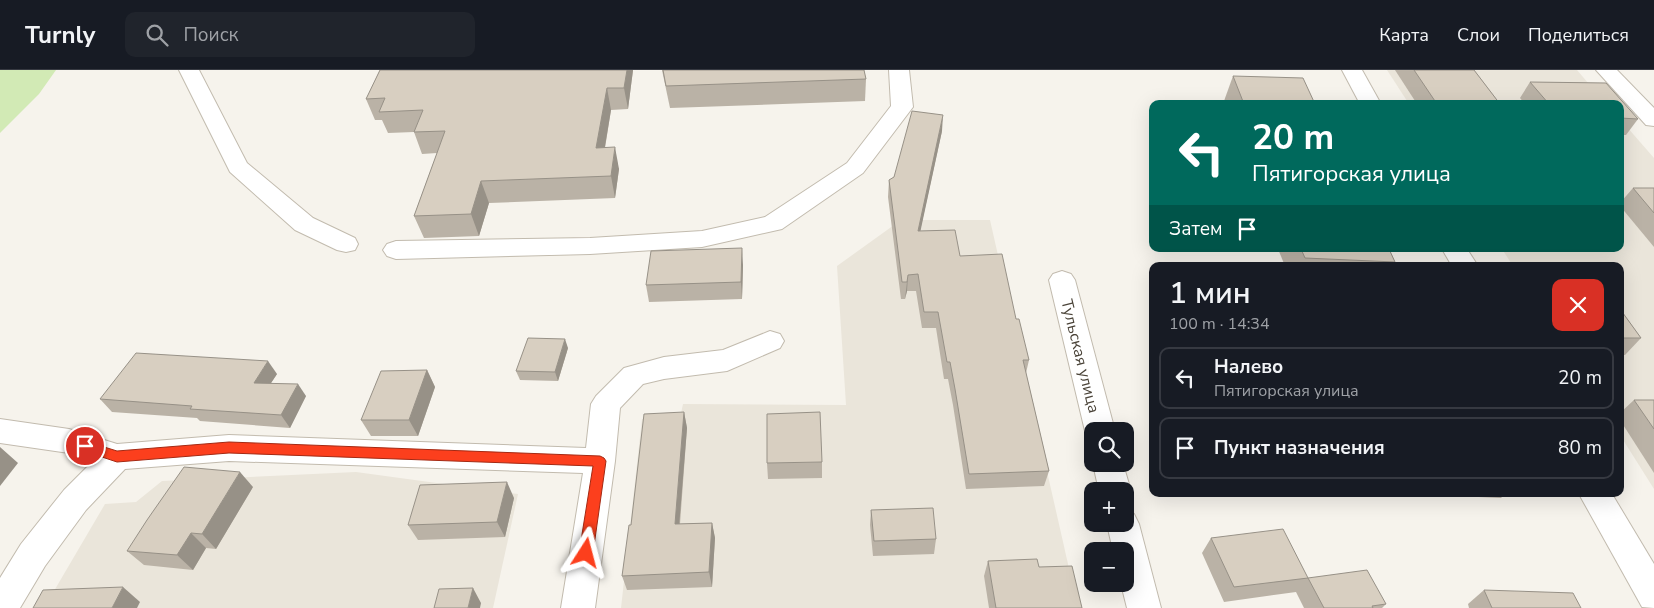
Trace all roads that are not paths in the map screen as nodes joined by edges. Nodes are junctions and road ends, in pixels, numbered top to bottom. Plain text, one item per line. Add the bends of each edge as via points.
1 (189, 70) edge
2 (899, 70) edge
3 (1352, 70) edge
4 (1606, 70) edge
5 (1369, 100) edge
6 (1654, 120) edge
7 (346, 244) dead end
8 (396, 250) dead end
9 (1062, 280) dead end
10 (770, 341) dead end
11 (1098, 422) edge
12 (0, 431) edge
13 (117, 457) junction
14 (600, 461) junction
15 (1598, 497) edge
16 (1125, 532) edge
17 (1654, 596) edge
18 (1, 608) edge
19 (578, 608) edge
20 (1144, 608) edge

1 - 7 street via 238,167 304,224
2 - 8 street via 902,107 855,168 773,223 685,240 590,246
3 - 5 street
4 - 6 street
9 - 11 street, Тульская улица
10 - 14 street via 727,360 664,368 634,376 606,404
12 - 13 street via 69,441
13 - 14 street via 229,448
13 - 18 street via 75,500 33,555
14 - 19 street
15 - 17 street
16 - 20 street

